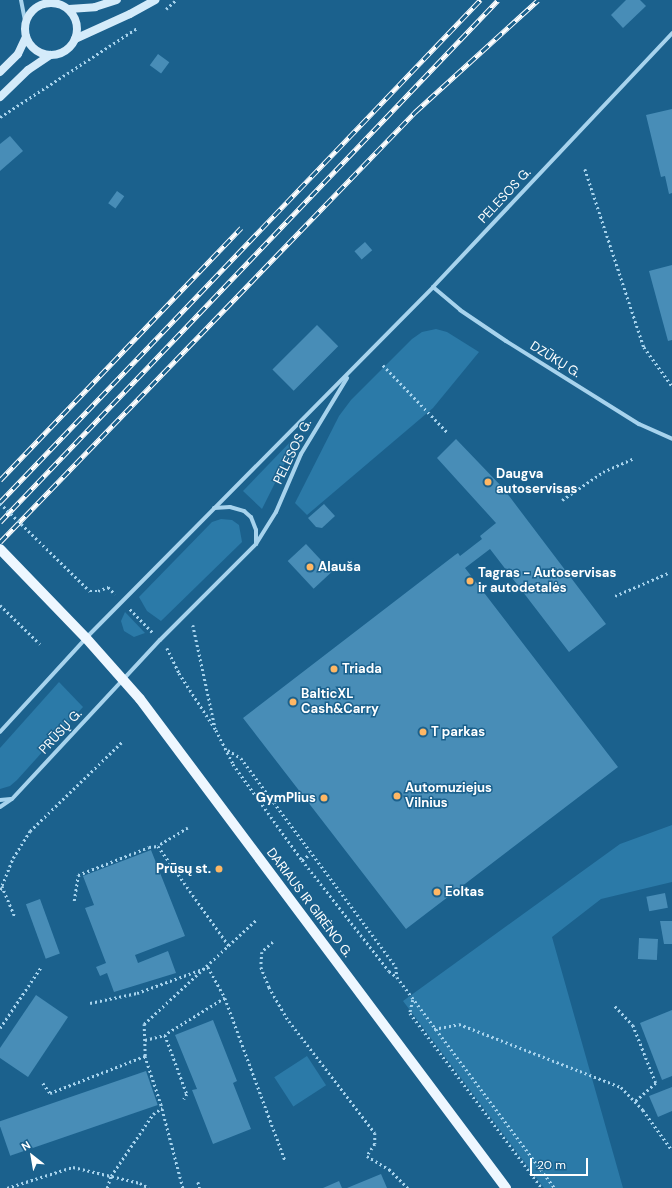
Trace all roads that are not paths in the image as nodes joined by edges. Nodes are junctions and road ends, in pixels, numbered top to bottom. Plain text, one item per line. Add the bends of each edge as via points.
1 (21, 0) edge
2 (117, 0) edge
3 (155, 0) edge
4 (49, 1) edge
5 (69, 9) junction
6 (26, 20) junction
7 (672, 33) edge
8 (26, 37) junction
9 (75, 39) junction
10 (50, 55) junction
11 (0, 72) edge
12 (0, 97) edge
13 (434, 287) junction
14 (351, 372) junction
15 (672, 439) edge
16 (214, 508) junction
17 (256, 544) junction
18 (0, 549) edge
19 (86, 638) junction
20 (124, 678) junction
21 (0, 732) edge
22 (12, 799) junction
23 (0, 800) edge
24 (0, 807) edge
25 (506, 1188) edge

1 - 6 street
2 - 5 main road via 95,7
3 - 9 main road
4 - 5 main road
4 - 6 main road via 35,7
5 - 9 main road via 77,23
6 - 8 main road
7 - 13 street, PELESOS G.
8 - 10 main road via 35,50
8 - 11 main road via 18,54
9 - 10 main road via 64,51
10 - 12 main road via 28,70
13 - 14 street, PELESOS G.
13 - 15 street, DZŪKŲ G. via 460,310 506,341 639,424
14 - 16 street, PELESOS G.
14 - 17 street, PELESOS G. via 301,454 276,512
16 - 17 street via 230,507 244,511 251,517 256,530
16 - 19 street, PELESOS G.
17 - 20 street, PELESOS G.
18 - 19 main road, DARIAUS IR GIRĖNO G.
19 - 20 main road, DARIAUS IR GIRĖNO G.
19 - 21 street
20 - 22 street, PRŪSŲ G.
20 - 25 main road, DARIAUS IR GIRĖNO G.
22 - 23 street
22 - 24 street, PRŪSŲ G.

